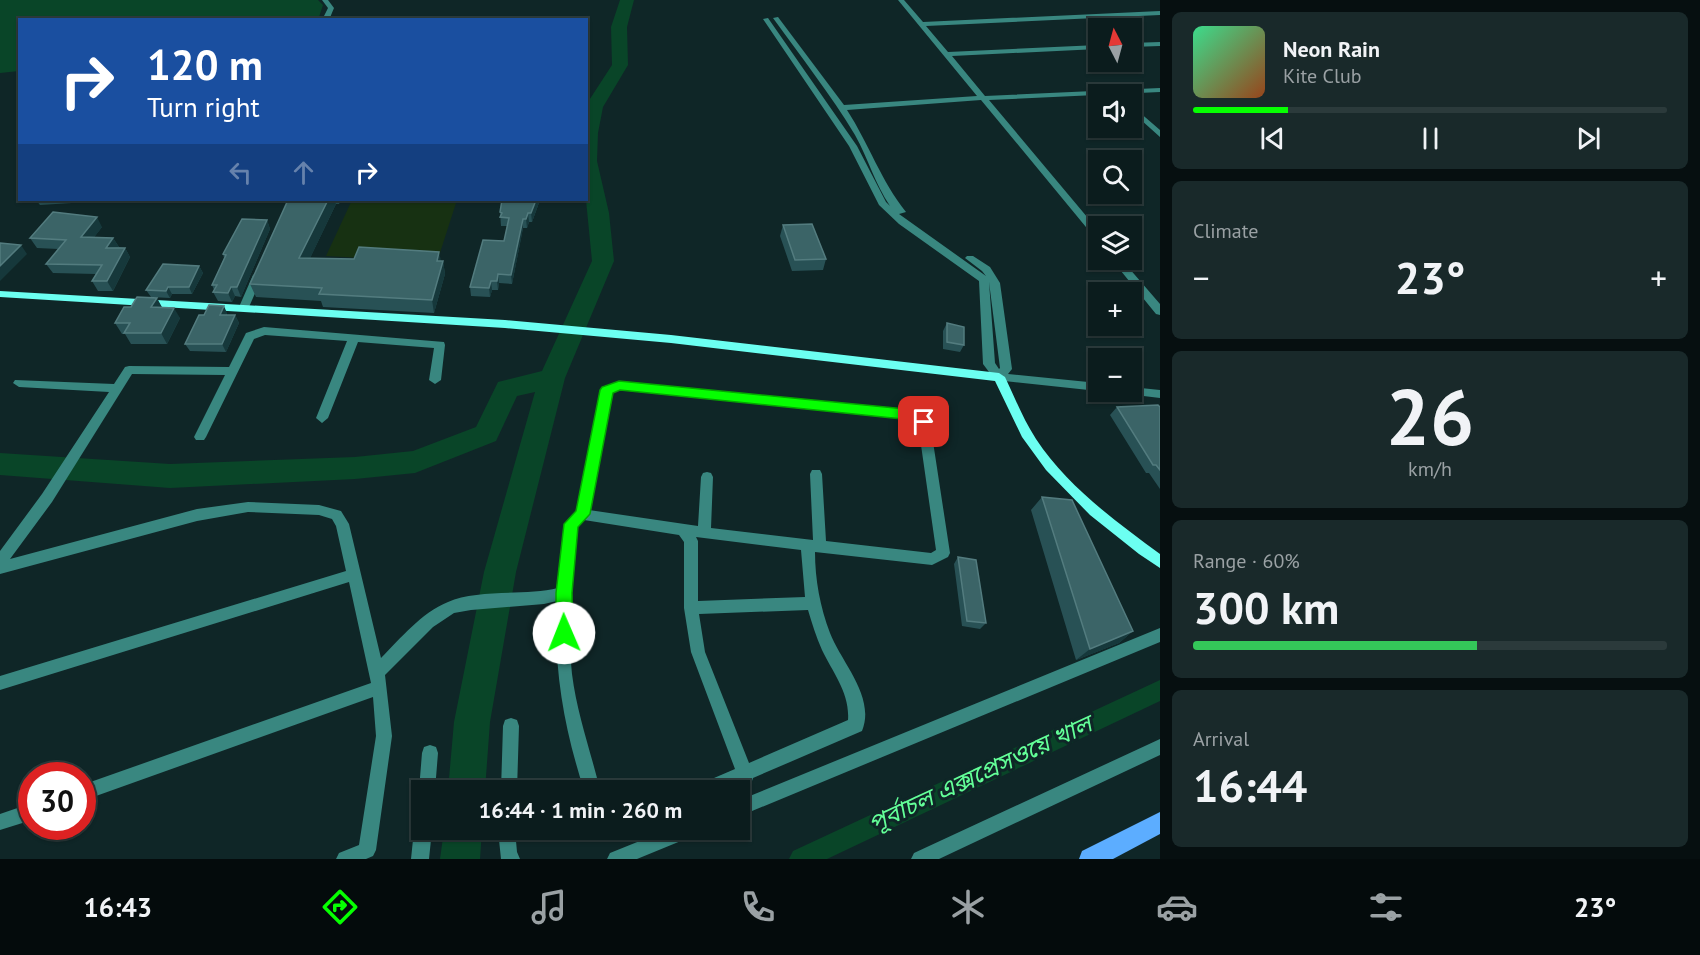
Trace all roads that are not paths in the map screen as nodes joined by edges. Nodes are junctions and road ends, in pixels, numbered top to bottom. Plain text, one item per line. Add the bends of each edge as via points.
1 (325, 0) edge
2 (901, 0) edge
3 (1160, 13) edge
4 (326, 18) edge
5 (920, 24) junction
6 (783, 44) junction
7 (795, 44) junction
8 (1160, 44) edge
9 (1142, 45) edge
10 (1088, 47) edge
11 (947, 54) junction
12 (1160, 90) edge
13 (1142, 91) edge
14 (1088, 94) edge
15 (982, 98) junction
16 (840, 108) junction
17 (1142, 118) edge
18 (1160, 135) edge
19 (1088, 225) edge
20 (932, 238) junction
21 (262, 267) edge
22 (1125, 270) edge
23 (0, 294) edge
24 (244, 307) junction
25 (1160, 311) edge
26 (354, 338) junction
27 (232, 371) junction
28 (999, 377) junction
29 (435, 380) dead end
30 (19, 383) dead end
31 (1088, 386) edge
32 (117, 388) junction
33 (1142, 392) edge
34 (1160, 394) edge
35 (322, 418) dead end
36 (200, 437) dead end
37 (816, 474) dead end
38 (707, 477) dead end
39 (582, 514) junction
40 (206, 520) dead end
41 (683, 530) junction
42 (704, 533) junction
43 (814, 545) junction
44 (0, 562) edge
45 (1160, 562) edge
46 (0, 568) edge
47 (352, 575) junction
48 (0, 576) edge
49 (564, 593) junction
50 (813, 603) junction
51 (691, 608) junction
52 (1160, 635) edge
53 (379, 680) junction
54 (0, 683) edge
55 (511, 726) dead end
56 (1160, 747) edge
57 (430, 753) dead end
58 (746, 774) junction
59 (428, 780) edge
60 (508, 780) edge
61 (589, 780) edge
62 (731, 780) edge
63 (96, 788) edge
64 (750, 804) edge
65 (18, 816) edge
66 (0, 822) edge
67 (1160, 823) edge
68 (422, 840) edge
69 (507, 840) edge
70 (663, 840) edge
71 (345, 859) edge
72 (420, 859) edge
73 (511, 859) edge
74 (616, 859) edge
75 (920, 859) edge
76 (933, 859) edge
77 (1090, 859) edge

1 - 4 street via 331,8
2 - 5 street
3 - 5 street
5 - 11 street
6 - 7 street
6 - 7 street via 771,19
6 - 20 street via 853,146 882,203 902,222
7 - 16 street
8 - 9 street
10 - 11 street
11 - 15 street
12 - 13 street
14 - 15 street
15 - 16 street
15 - 19 street
16 - 20 street via 861,139 891,201
17 - 18 street
20 - 28 street via 984,280 989,364
20 - 28 street via 986,269 995,283 1006,369
21 - 24 street
22 - 25 street
23 - 24 street
24 - 28 street via 671,339
26 - 27 street via 256,333 250,336
26 - 29 street via 440,345
26 - 35 street
27 - 32 street via 129,370
27 - 36 street
28 - 31 street
28 - 45 street via 1025,432 1052,468 1093,509
30 - 32 street
32 - 44 street via 47,498
33 - 34 street
37 - 43 street
38 - 42 street
39 - 41 street
39 - 43 street via 607,390 619,386 916,415 924,422 944,553 932,559
39 - 49 street via 571,524
40 - 48 street
41 - 42 street
41 - 51 street via 691,541
42 - 43 street
43 - 50 street via 807,574
46 - 47 street via 197,515 248,507 319,510 336,515 342,524
47 - 53 street
47 - 54 street
49 - 53 street via 451,607 428,622
49 - 61 street via 565,673 578,747
50 - 51 street
50 - 58 street via 827,643 856,696 856,725
51 - 58 street via 698,652
52 - 64 street
53 - 63 street
53 - 71 street via 384,736 367,850
55 - 60 street
56 - 75 street
56 - 76 street
57 - 59 street
58 - 62 street
65 - 66 street
67 - 77 main road
68 - 72 street
69 - 73 street
70 - 74 street

